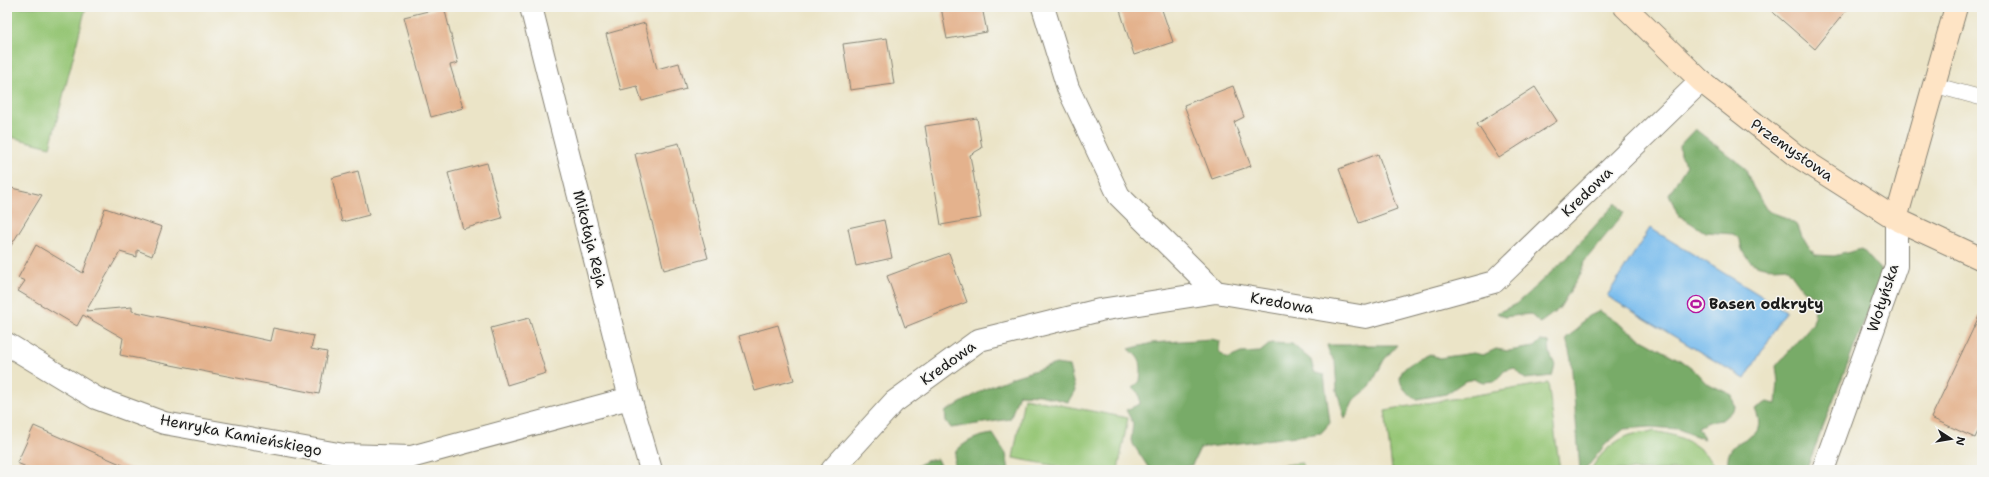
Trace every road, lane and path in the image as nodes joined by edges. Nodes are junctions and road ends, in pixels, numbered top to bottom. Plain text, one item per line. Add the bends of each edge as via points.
1 (532, 7) edge
2 (1043, 7) edge
3 (1625, 7) edge
4 (1956, 7) edge
5 (1701, 81) junction
6 (1934, 85) junction
7 (1982, 98) edge
8 (1896, 219) junction
9 (1982, 259) edge
10 (1216, 292) junction
11 (7, 344) edge
12 (630, 398) junction
13 (651, 470) edge
14 (832, 470) edge
15 (1823, 470) edge

1 - 12 street, Mikołaja Reja
2 - 10 street via 1068,88 1119,196
3 - 5 main road, Przemysłowa
4 - 6 main road, Wołyńska
5 - 8 main road, Przemysłowa via 1794,154
5 - 10 street, Kredowa via 1494,282 1366,317
6 - 7 lane
6 - 8 main road, Wołyńska
8 - 9 main road, Przemysłowa
8 - 15 street, Wołyńska via 1896,266
10 - 14 street, Kredowa via 1100,310 979,340 894,402
11 - 12 street, Henryka Kamieńskiego via 96,398 164,423 344,455 411,457
12 - 13 street, Mikołaja Reja

